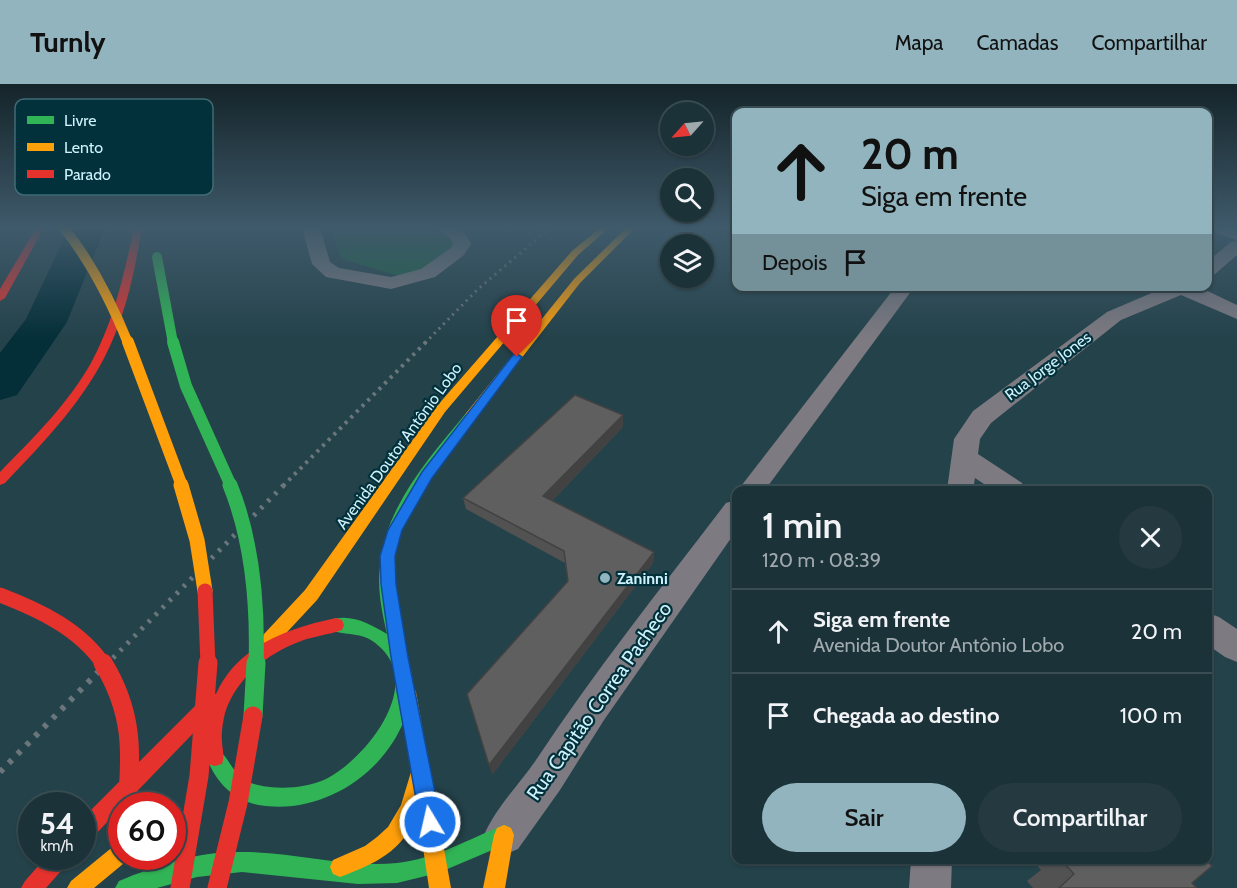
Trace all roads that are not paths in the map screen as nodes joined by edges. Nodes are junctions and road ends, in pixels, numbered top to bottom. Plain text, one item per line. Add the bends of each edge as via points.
1 (18, 266) edge
2 (91, 266) edge
3 (131, 266) edge
4 (157, 266) edge
5 (323, 266) edge
6 (438, 266) edge
7 (564, 266) edge
8 (591, 266) edge
9 (902, 291) edge
10 (1139, 291) edge
11 (1177, 291) edge
12 (1192, 291) edge
13 (0, 297) edge
14 (1156, 298) junction
15 (1237, 313) edge
16 (964, 457) junction
17 (0, 480) edge
18 (754, 486) edge
19 (960, 486) edge
20 (1006, 486) edge
21 (732, 515) edge
22 (0, 595) edge
23 (1212, 630) edge
24 (1237, 647) edge
25 (400, 657) junction
26 (249, 662) junction
27 (234, 678) junction
28 (405, 681) junction
29 (420, 759) junction
30 (129, 792) edge
31 (250, 794) junction
32 (186, 812) edge
33 (96, 820) edge
34 (504, 835) junction
35 (437, 864) junction
36 (932, 864) edge
37 (48, 870) edge
38 (326, 870) junction
39 (122, 872) edge
40 (32, 888) edge
41 (78, 888) edge
42 (180, 888) edge
43 (217, 888) edge
44 (440, 888) edge
45 (494, 888) edge
46 (930, 888) edge

1 - 13 main road
2 - 42 main road, bridge via 112,299 176,471 199,552 207,611 209,682 201,776
3 - 17 main road via 104,348 72,397
4 - 43 main road, bridge via 170,332 186,385 246,533 254,590 258,667 248,759
5 - 6 street via 333,273 391,283 428,273
7 - 26 main road, Avenida Doutor Antônio Lobo via 455,392 311,595
8 - 25 main road via 437,459 395,530 388,556 388,584
9 - 18 street
10 - 14 street
11 - 14 street, Rua Jorge Jones
12 - 15 street
14 - 16 street, Rua Jorge Jones via 1114,316 982,417 967,439
16 - 19 street, Rua Jorge Jones
16 - 20 street
21 - 34 street, Rua Capitão Correa Pacheco
22 - 30 main road, bridge via 55,616 79,634 100,659 117,686 128,720
23 - 24 street
25 - 26 main road via 384,639 362,628 336,625 307,629 278,641
25 - 28 main road
26 - 27 main road
27 - 31 main road via 221,699 212,744 218,765 231,782
27 - 33 main road
28 - 29 main road
28 - 31 main road via 402,707 390,734 370,760 343,780 311,795 278,800
29 - 35 main road
29 - 38 main road via 417,792 399,833 379,852 359,862
31 - 32 main road via 215,800
34 - 35 main road
34 - 45 main road
35 - 38 main road via 397,873
35 - 44 main road
36 - 46 street
37 - 40 main road
38 - 39 main road via 241,862 164,874
39 - 41 main road

